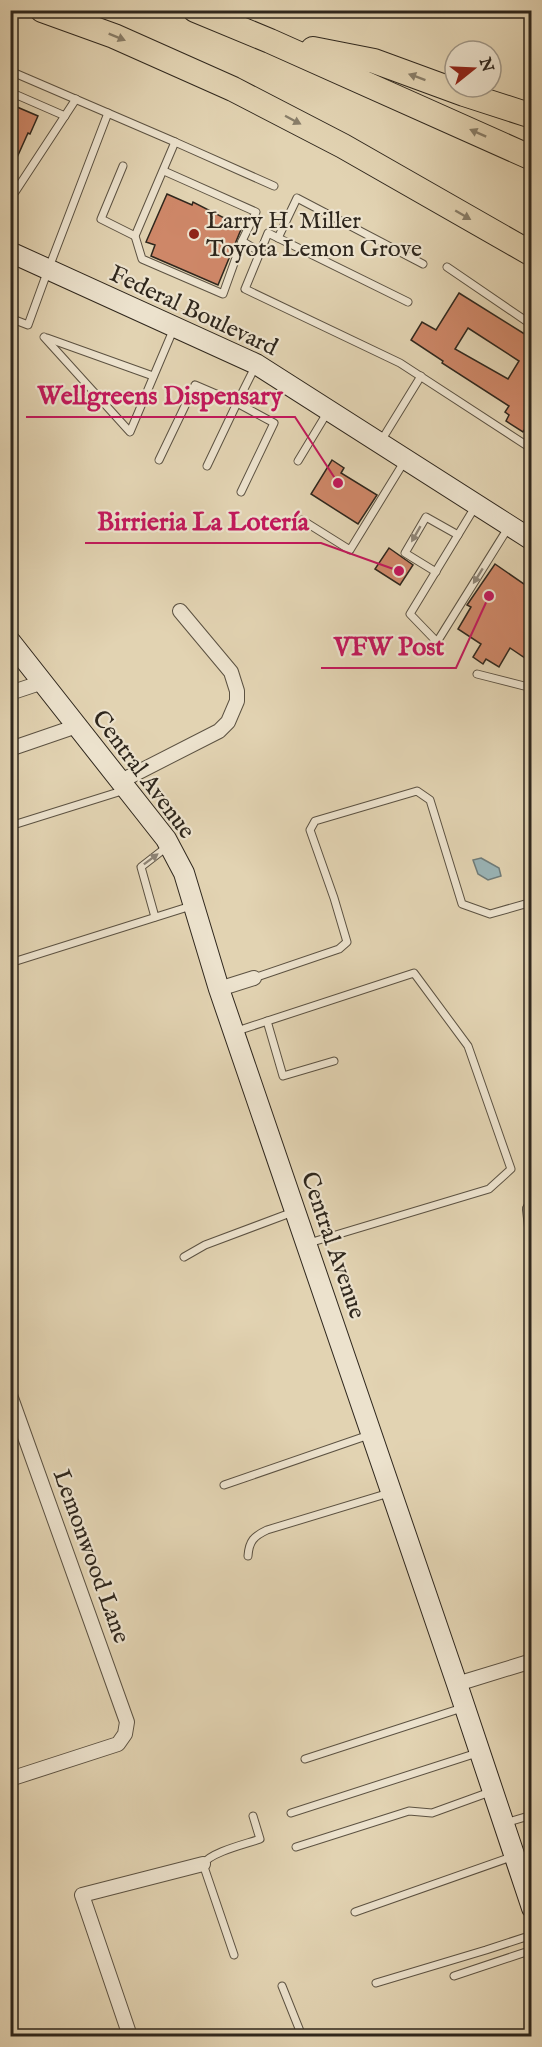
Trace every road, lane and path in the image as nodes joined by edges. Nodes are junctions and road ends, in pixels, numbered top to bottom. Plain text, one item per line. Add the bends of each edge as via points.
1 (42, 10) edge
2 (195, 10) edge
3 (270, 40) junction
4 (10, 71) edge
5 (10, 93) edge
6 (76, 99) junction
7 (108, 113) junction
8 (65, 116) junction
9 (531, 116) edge
10 (176, 142) junction
11 (531, 158) edge
12 (123, 166) dead end
13 (164, 171) junction
14 (274, 186) dead end
15 (10, 190) edge
16 (135, 236) junction
17 (278, 238) junction
18 (242, 242) junction
19 (10, 252) edge
20 (260, 252) junction
21 (531, 254) edge
22 (423, 264) dead end
23 (447, 267) dead end
24 (48, 270) junction
25 (408, 302) dead end
26 (10, 318) edge
27 (531, 325) edge
28 (175, 326) junction
29 (256, 364) junction
30 (153, 376) junction
31 (421, 376) junction
32 (237, 403) junction
33 (329, 411) junction
34 (380, 443) junction
35 (531, 449) edge
36 (159, 460) dead end
37 (405, 460) junction
38 (298, 462) dead end
39 (207, 466) dead end
40 (241, 492) dead end
41 (476, 505) junction
42 (302, 520) dead end
43 (509, 526) junction
44 (458, 535) junction
45 (531, 540) edge
46 (436, 572) junction
47 (180, 610) dead end
48 (10, 641) edge
49 (477, 674) dead end
50 (43, 682) junction
51 (531, 688) edge
52 (10, 693) edge
53 (77, 726) junction
54 (10, 748) edge
55 (124, 785) junction
56 (10, 826) edge
57 (169, 845) junction
58 (531, 902) edge
59 (194, 905) junction
60 (155, 917) junction
61 (10, 963) edge
62 (254, 978) joint
63 (219, 989) junction
64 (267, 1022) junction
65 (234, 1032) junction
66 (334, 1061) dead end
67 (531, 1208) edge
68 (295, 1211) junction
69 (531, 1227) edge
70 (307, 1244) junction
71 (184, 1257) dead end
72 (10, 1395) edge
73 (372, 1435) junction
74 (224, 1485) dead end
75 (392, 1492) junction
76 (248, 1556) dead end
77 (531, 1660) edge
78 (457, 1684) junction
79 (465, 1708) junction
80 (480, 1752) junction
81 (305, 1759) dead end
82 (10, 1779) edge
83 (492, 1792) junction
84 (291, 1813) dead end
85 (531, 1815) edge
86 (253, 1816) dead end
87 (503, 1824) junction
88 (296, 1846) dead end
89 (514, 1856) junction
90 (203, 1864) junction
91 (531, 1908) edge
92 (355, 1912) dead end
93 (531, 1935) edge
94 (531, 1950) edge
95 (234, 1955) dead end
96 (454, 1976) dead end
97 (376, 1983) dead end
98 (282, 1986) dead end
99 (130, 2037) edge
100 (302, 2037) edge

1 -> 21 highway via 114,36 233,89 343,146
2 - 3 highway
9 -> 3 highway via 374,61
11 -> 3 highway
4 - 6 lane
5 - 8 lane
6 - 7 lane
6 - 8 lane
7 - 10 lane
7 - 24 lane
8 - 15 lane via 15,192
10 - 13 lane
10 - 14 lane
12 - 16 lane via 101,219
13 - 16 lane
13 - 18 lane via 256,212
16 - 18 lane via 142,259 223,294
17 - 20 lane via 268,233
17 - 22 lane via 297,198
17 - 25 lane
18 - 20 lane
19 - 24 street, Federal Boulevard
20 - 31 lane via 246,289
23 - 27 lane
24 - 26 lane via 28,325
24 - 28 street, Federal Boulevard
28 - 29 street, Federal Boulevard
28 - 30 lane
29 - 32 lane
29 - 33 street, Federal Boulevard
30 - 30 lane via 130,432 44,337 142,372
31 - 34 lane
31 - 35 lane
32 - 36 lane via 195,385
32 - 39 lane
32 - 40 lane via 274,423
33 - 34 street, Federal Boulevard
33 - 38 lane
34 - 37 street, Federal Boulevard
37 - 41 street, Federal Boulevard
37 - 42 lane via 350,550
41 - 43 street, Federal Boulevard
41 - 44 lane
43 - 45 street, Federal Boulevard
43 -> 46 lane via 437,642 410,614
44 - 46 lane
44 -> 46 lane via 426,517 405,552
47 - 55 street via 231,672 237,701 228,722 219,731
48 - 50 street, Central Avenue
49 - 51 lane
50 - 52 street
50 - 53 street, Central Avenue
53 - 54 street
53 - 55 street, Central Avenue
55 - 56 lane
55 - 57 street, Central Avenue
57 - 59 street, Central Avenue via 184,873
60 -> 57 lane via 141,867
58 - 62 lane via 490,914 462,904 430,800 417,791 315,821 310,830 348,942 339,949
59 - 60 lane
59 - 63 street, Central Avenue
60 - 61 lane
62 - 63 street
63 - 65 street, Central Avenue
64 - 65 lane
64 - 66 lane via 283,1076
64 - 70 lane via 414,974 468,1046 511,1169 489,1189
65 - 68 street, Central Avenue
67 - 69 street
68 - 70 street, Central Avenue
68 - 71 lane via 205,1245
70 - 73 street, Central Avenue
72 - 82 street, Lemonwood Lane via 127,1722 118,1744
73 - 74 lane
73 - 75 street, Central Avenue
75 - 76 lane via 267,1530 249,1544
75 - 78 street, Central Avenue
77 - 78 street
78 - 79 street, Central Avenue
79 - 80 street, Central Avenue
79 - 81 lane
80 - 83 street, Central Avenue
80 - 84 lane
83 - 87 street, Central Avenue
83 - 88 lane via 432,1813 409,1811
85 - 87 lane
86 - 90 lane via 260,1839 214,1855
87 - 89 street, Central Avenue
89 - 91 street, Central Avenue
89 - 92 lane
90 - 95 lane
90 - 99 street via 82,1895
93 - 97 lane
94 - 96 lane
98 - 100 lane

